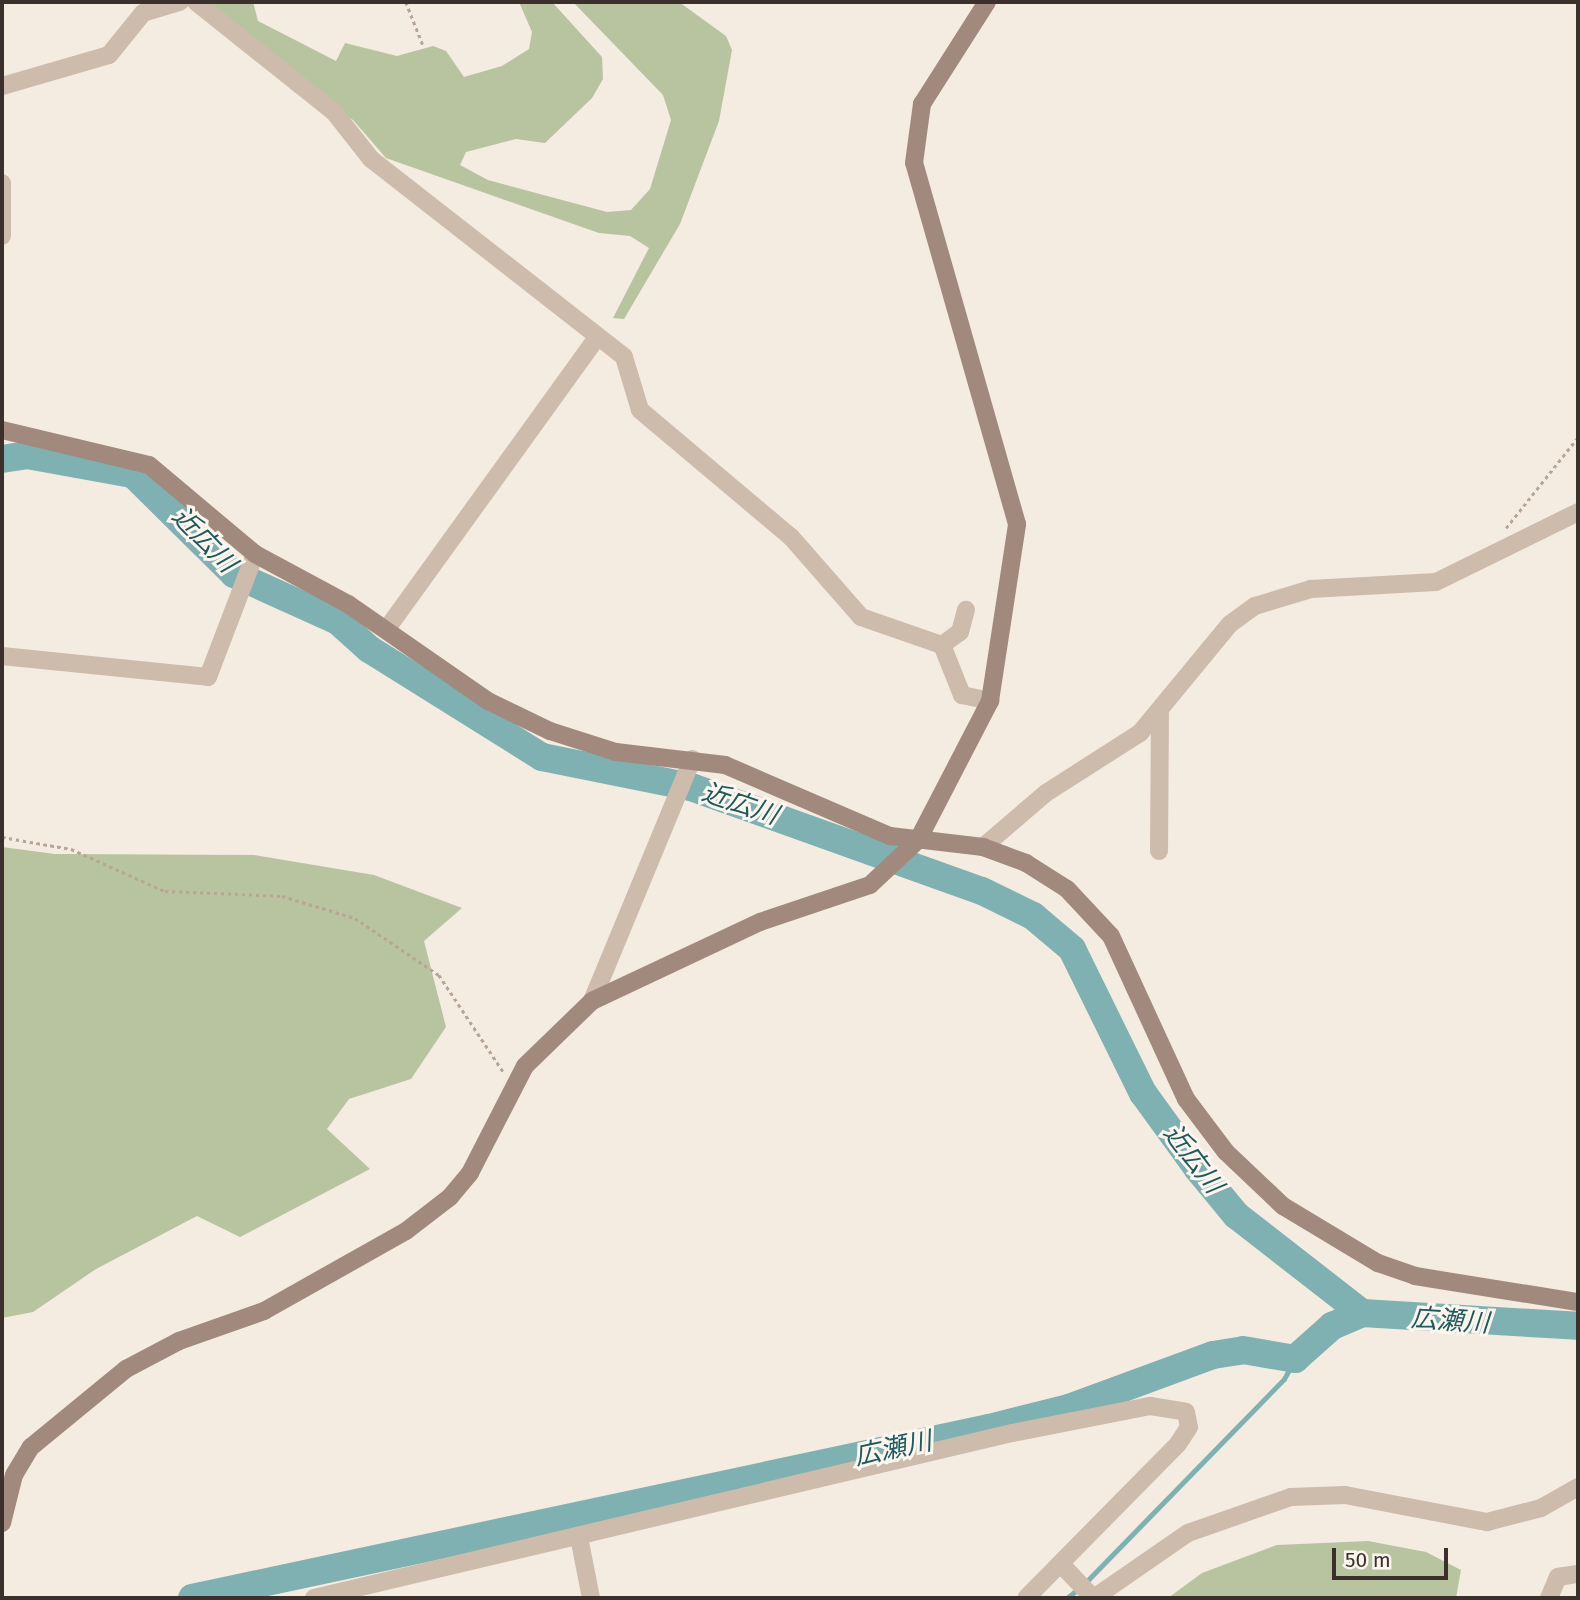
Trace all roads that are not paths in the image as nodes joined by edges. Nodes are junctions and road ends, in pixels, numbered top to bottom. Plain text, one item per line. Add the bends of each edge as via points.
1 (180, 2) edge
2 (195, 2) edge
3 (986, 2) edge
4 (2, 86) edge
5 (2, 183) edge
6 (2, 236) edge
7 (597, 337) junction
8 (2, 430) edge
9 (1578, 512) edge
10 (252, 560) junction
11 (966, 610) dead end
12 (386, 630) junction
13 (942, 645) junction
14 (2, 656) edge
15 (990, 701) junction
16 (1160, 711) junction
17 (691, 767) junction
18 (918, 840) junction
19 (983, 847) junction
20 (1159, 851) dead end
21 (592, 1001) junction
22 (1578, 1303) edge
23 (1578, 1487) edge
24 (2, 1522) edge
25 (579, 1537) junction
26 (1061, 1564) junction
27 (1578, 1574) edge
28 (314, 1598) edge
29 (591, 1598) edge
30 (1026, 1598) edge
31 (1093, 1598) edge
32 (1549, 1598) edge

1 - 4 street via 143,13 109,55
2 - 7 street via 334,112 371,159
3 - 15 street via 935,75 914,146 918,185 1015,510
5 - 6 street
7 - 12 street
7 - 13 street via 630,363 640,410 791,537 848,606 889,631
8 - 10 street via 149,465
9 - 16 street via 1495,555 1423,585 1311,589 1255,606 1230,624
10 - 12 street
10 - 14 street via 208,677
11 - 13 street via 960,632
12 - 17 street via 480,696 550,731 616,752
13 - 15 street via 962,695
15 - 18 street
16 - 19 street via 1140,733 1046,793
16 - 20 street
17 - 18 street via 751,772 883,833
17 - 21 street
18 - 19 street
18 - 21 street via 870,884 760,922
19 - 22 street via 1045,874 1099,921 1125,960 1186,1099 1226,1152 1283,1206 1378,1263 1415,1276
21 - 24 street via 511,1084 470,1173 431,1213 264,1311 179,1341 126,1369 32,1447 14,1475
23 - 31 street via 1532,1511 1487,1522 1345,1495 1291,1497 1188,1533
25 - 26 street via 1127,1409 1166,1406 1186,1412 1185,1435
25 - 28 street
25 - 29 street
26 - 30 street
26 - 31 street
27 - 32 street via 1558,1577

